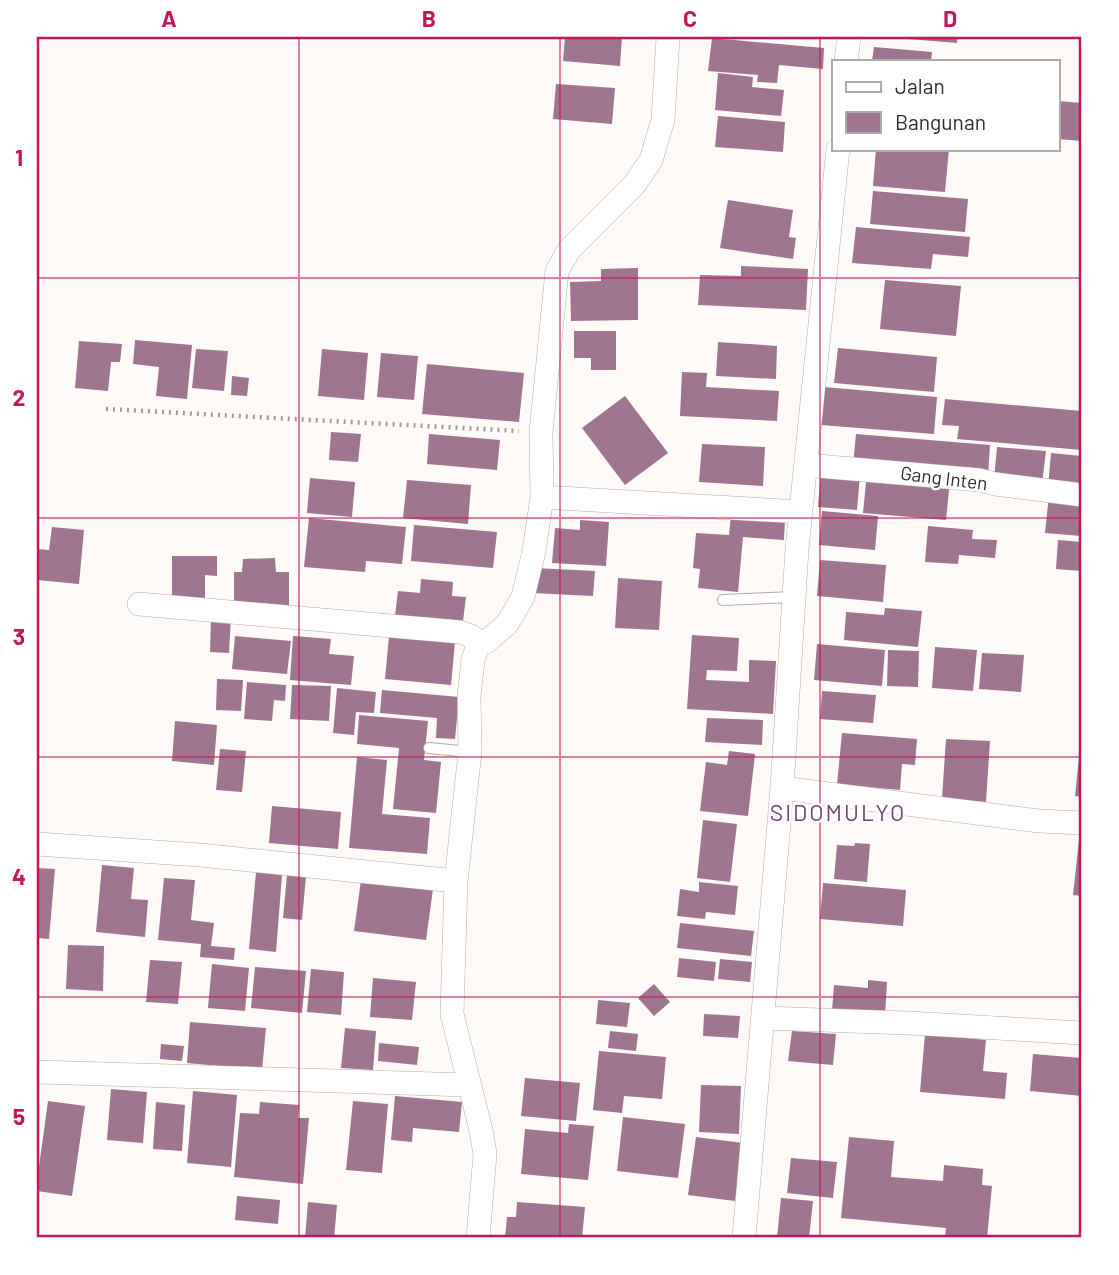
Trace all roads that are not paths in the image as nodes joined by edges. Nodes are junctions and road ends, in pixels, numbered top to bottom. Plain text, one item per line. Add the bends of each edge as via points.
1 (668, 37) edge
2 (849, 37) edge
3 (846, 60) edge
4 (838, 150) edge
5 (806, 465) junction
6 (1082, 495) edge
7 (542, 498) junction
8 (801, 512) junction
9 (794, 597) junction
10 (723, 600) dead end
11 (139, 604) dead end
12 (479, 642) junction
13 (429, 748) dead end
14 (470, 752) junction
15 (782, 788) junction
16 (1082, 823) edge
17 (37, 844) edge
18 (456, 881) junction
19 (764, 1018) junction
20 (1082, 1033) edge
21 (37, 1072) edge
22 (469, 1085) junction
23 (478, 1238) edge
24 (744, 1238) edge

1 - 7 street via 663,120 651,160 634,185 569,250 557,271 541,432
2 - 3 street
4 - 5 street
5 - 6 street, Gang Inten via 981,480
5 - 8 street
7 - 8 street
7 - 12 street via 523,597 507,624 486,642
8 - 9 street
9 - 10 lane
9 - 15 street
11 - 12 street via 460,632
12 - 14 street via 469,696
13 - 14 lane
14 - 18 street
15 - 16 street
15 - 19 street
17 - 18 street
18 - 22 street via 452,1014
19 - 20 street
19 - 24 street
21 - 22 street
22 - 23 street via 485,1154

